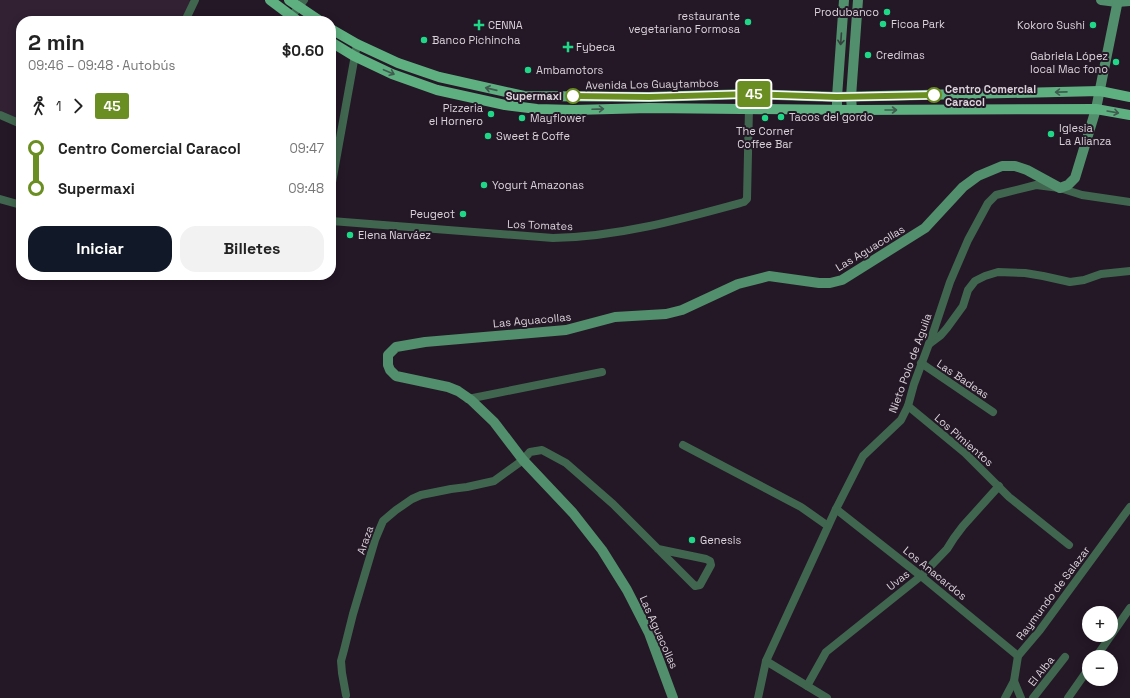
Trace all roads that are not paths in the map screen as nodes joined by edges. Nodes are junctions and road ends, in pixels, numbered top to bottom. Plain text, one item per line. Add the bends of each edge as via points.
1 (195, 0) edge
2 (270, 0) edge
3 (289, 0) edge
4 (844, 0) edge
5 (858, 0) edge
6 (1101, 0) edge
7 (1118, 1) edge
8 (1130, 1) edge
9 (301, 3) edge
10 (187, 16) edge
11 (288, 16) edge
12 (295, 16) edge
13 (315, 16) edge
14 (336, 32) edge
15 (357, 44) junction
16 (336, 45) edge
17 (354, 56) junction
18 (439, 77) junction
19 (437, 90) junction
20 (1100, 91) junction
21 (750, 94) junction
22 (535, 96) junction
23 (649, 97) junction
24 (837, 97) junction
25 (851, 97) junction
26 (1130, 97) edge
27 (649, 108) junction
28 (748, 108) junction
29 (537, 109) junction
30 (1096, 109) junction
31 (837, 110) junction
32 (852, 110) junction
33 (0, 115) edge
34 (1130, 115) edge
35 (16, 122) edge
36 (336, 159) edge
37 (1060, 188) junction
38 (0, 199) edge
39 (1130, 202) edge
40 (16, 203) edge
41 (336, 221) edge
42 (1130, 271) edge
43 (929, 344) junction
44 (921, 363) junction
45 (602, 372) dead end
46 (468, 399) junction
47 (908, 406) junction
48 (993, 412) dead end
49 (683, 444) dead end
50 (523, 460) junction
51 (999, 486) junction
52 (1130, 507) edge
53 (836, 510) junction
54 (828, 526) junction
55 (1069, 545) dead end
56 (658, 549) junction
57 (921, 576) junction
58 (1130, 608) edge
59 (1101, 650) edge
60 (1018, 656) junction
61 (1065, 657) dead end
62 (766, 661) junction
63 (1082, 678) edge
64 (1014, 681) junction
65 (807, 686) junction
66 (346, 695) dead end
67 (674, 698) edge
68 (758, 698) edge
69 (827, 698) edge
70 (1005, 698) edge
71 (1020, 698) edge
72 (1033, 698) edge
73 (1068, 698) edge

1 - 10 street
2 - 11 main road
3 - 9 main road
4 -> 24 street
5 - 25 street
6 - 7 street
7 - 8 street
7 - 20 street
9 - 12 street
9 - 13 main road
14 - 15 main road, Avenida Los Guaytambos
15 - 17 street
15 - 18 main road, Avenida Los Guaytambos via 398,63
16 - 17 main road
17 -> 19 main road via 392,74
17 - 36 street
18 - 19 main road
22 -> 18 main road, Avenida Los Guaytambos via 524,96
19 - 29 main road via 505,105
20 -> 25 main road, Avenida Los Guaytambos
20 - 26 main road, Avenida Los Guaytambos
20 - 30 street
21 - 23 main road, Avenida Los Guaytambos
21 - 24 main road, Avenida Los Guaytambos
21 - 28 street
22 - 23 main road, Avenida Los Guaytambos
22 - 29 main road
23 - 27 main road
24 - 25 main road, Avenida Los Guaytambos
24 - 31 street
25 - 32 street
27 - 28 main road
29 -> 27 main road
28 - 31 main road
28 - 41 street, Los Tomates via 747,199 744,202 676,220 583,237 553,238
32 -> 30 main road
30 -> 34 main road
30 - 37 street via 1075,178 1068,186
31 - 32 main road
33 - 35 street
37 - 39 street, Nieto Polo de Aguila via 1082,195
37 - 43 street, Nieto Polo de Aguila via 1036,185 996,195 988,203 950,282
37 - 46 street, Las Aguacollas via 1027,170 1015,166 1002,166 978,176 963,187 925,228 842,280 830,283 769,276 738,284 682,310 666,314 615,317 566,330 425,342 396,347 388,354 388,365 396,376 458,390
38 - 40 street
42 - 43 street via 1101,274 1070,282 1024,273 998,272 985,276 968,290 962,306 948,328
43 - 44 street, Nieto Polo de Aguila
44 - 47 street, Nieto Polo de Aguila
44 - 48 street, Las Badeas
45 - 46 street
46 - 50 street, Las Aguacollas via 494,422
47 - 51 street, Los Pimientos via 965,453
47 - 53 street, Nieto Polo de Aguila via 901,420 863,456
49 - 54 street via 801,507
50 - 56 street, Araza via 530,452 542,450 566,463
50 - 66 street, Araza via 494,481 468,488 430,492 412,499 383,521 346,638 342,661
50 - 67 street, Las Aguacollas via 558,495 615,570 649,633
51 - 55 street, Los Pimientos
51 - 57 street, Uvas
52 - 60 street, Raymundo de Salazar
53 - 54 street, Nieto Polo de Aguila
53 - 57 street, Los Anacardos
54 - 62 street, Nieto Polo de Aguila
56 - 56 street, Araza via 706,559 711,565 700,585 695,586
57 - 60 street, Los Anacardos
57 - 65 street, Uvas via 826,652
58 - 59 street
60 - 64 street, Raymundo de Salazar
61 - 72 street, El Alba
62 - 65 street
62 - 68 street, Nieto Polo de Aguila
63 - 73 street
64 - 70 street
64 - 71 street, Raymundo de Salazar
65 - 69 street

